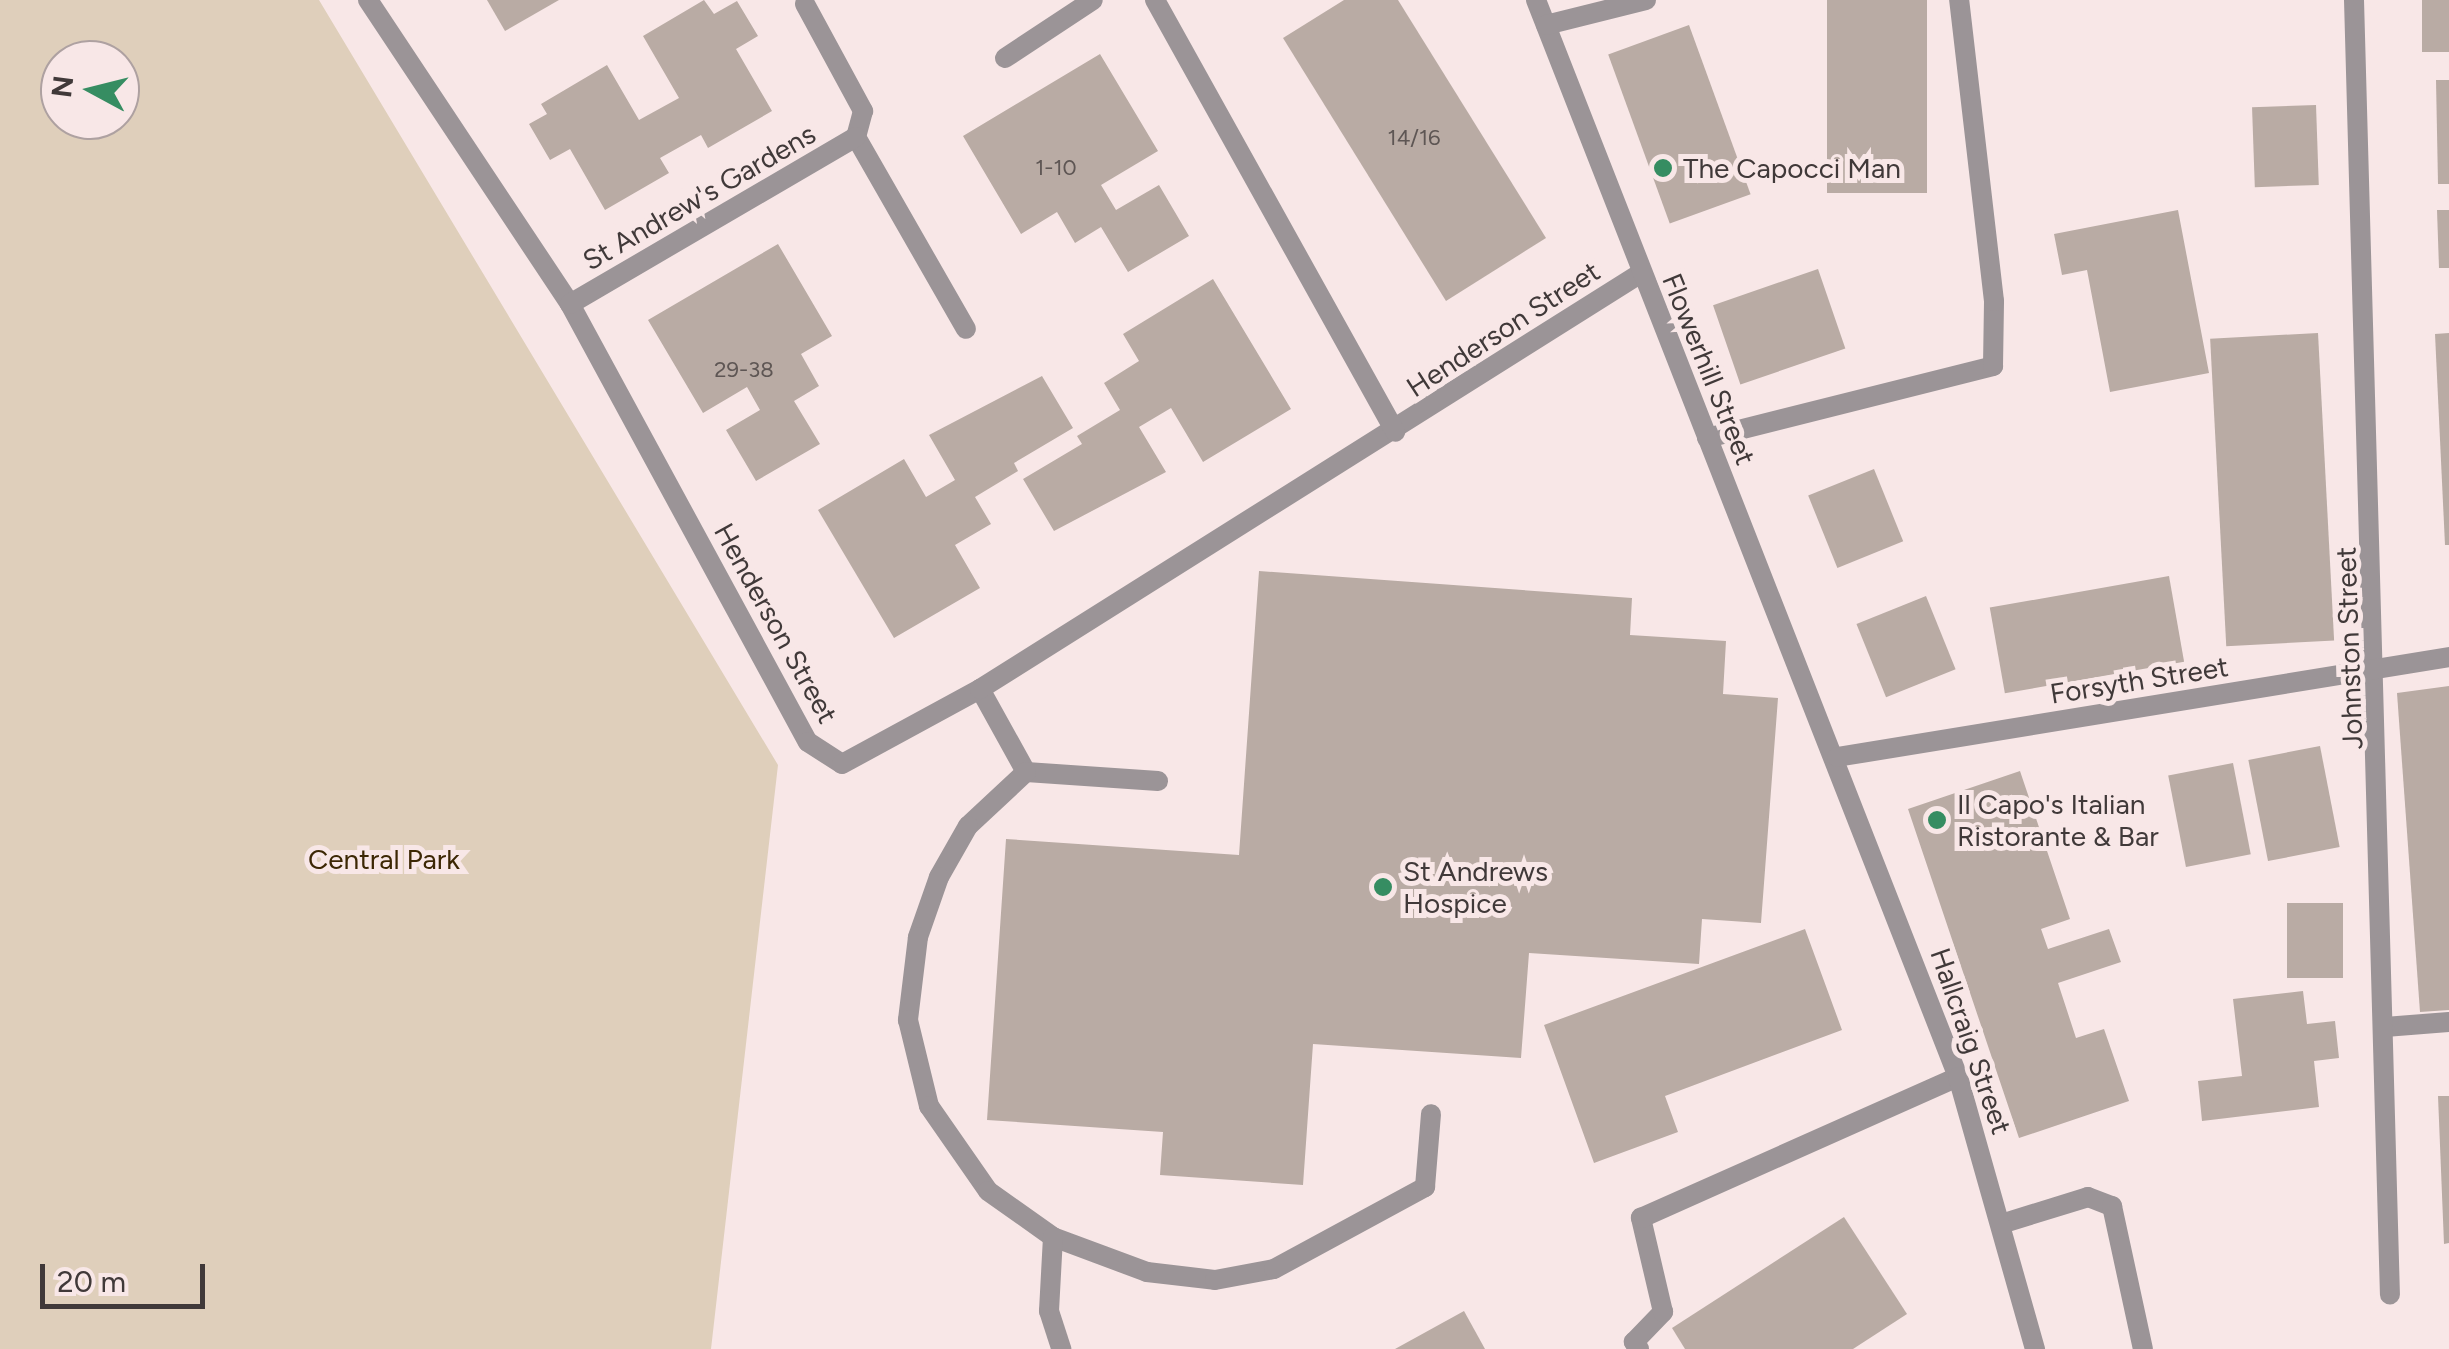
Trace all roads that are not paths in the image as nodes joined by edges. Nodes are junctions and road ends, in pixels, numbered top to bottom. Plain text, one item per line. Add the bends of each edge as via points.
1 (368, 0) edge
2 (1093, 0) edge
3 (1154, 0) edge
4 (1536, 0) edge
5 (1646, 0) edge
6 (1960, 0) edge
7 (2354, 0) edge
8 (806, 4) dead end
9 (1546, 25) junction
10 (1004, 58) dead end
11 (856, 136) junction
12 (1641, 273) junction
13 (570, 304) junction
14 (966, 330) dead end
15 (1395, 432) junction
16 (1707, 438) junction
17 (2449, 657) edge
18 (2378, 668) junction
19 (980, 689) junction
20 (1837, 756) junction
21 (1026, 772) junction
22 (1158, 781) dead end
23 (2449, 1022) edge
24 (2385, 1027) junction
25 (1958, 1076) junction
26 (1431, 1114) dead end
27 (2001, 1224) junction
28 (1053, 1237) junction
29 (2390, 1294) dead end
30 (1061, 1349) edge
31 (1639, 1349) edge
32 (2035, 1349) edge
33 (2143, 1349) edge

1 - 13 street, Henderson Street
2 - 10 street
3 - 15 street, Henderson Street
4 - 9 street, Flowerhill Street
5 - 9 street
6 - 16 street via 1994,301 1993,366
7 - 18 street, Johnston Street
8 - 11 street, St Andrew's Gardens via 863,111
9 - 12 street, Flowerhill Street
11 - 13 street, St Andrew's Gardens
11 - 14 street, St Andrew's Gardens
12 - 15 street, Henderson Street
12 - 16 street, Flowerhill Street
13 - 19 street, Henderson Street via 808,742 842,764
15 - 19 street, Henderson Street via 1277,498
16 - 20 street, Flowerhill Street
17 - 18 street, Forsyth Street
18 - 20 street, Forsyth Street
18 - 24 street, Johnston Street
19 - 21 street
20 - 25 street, Hallcraig Street
21 - 22 street
21 - 28 street via 968,826 939,877 918,937 908,1020 929,1106 988,1191
23 - 24 street
24 - 29 street, Johnston Street
25 - 27 street, Hallcraig Street
25 - 31 street via 1641,1218 1662,1312 1634,1342
26 - 28 street via 1425,1187 1274,1269 1215,1280 1147,1272
27 - 32 street, Hallcraig Street
27 - 33 street via 2088,1198 2112,1206
28 - 30 street via 1049,1311

